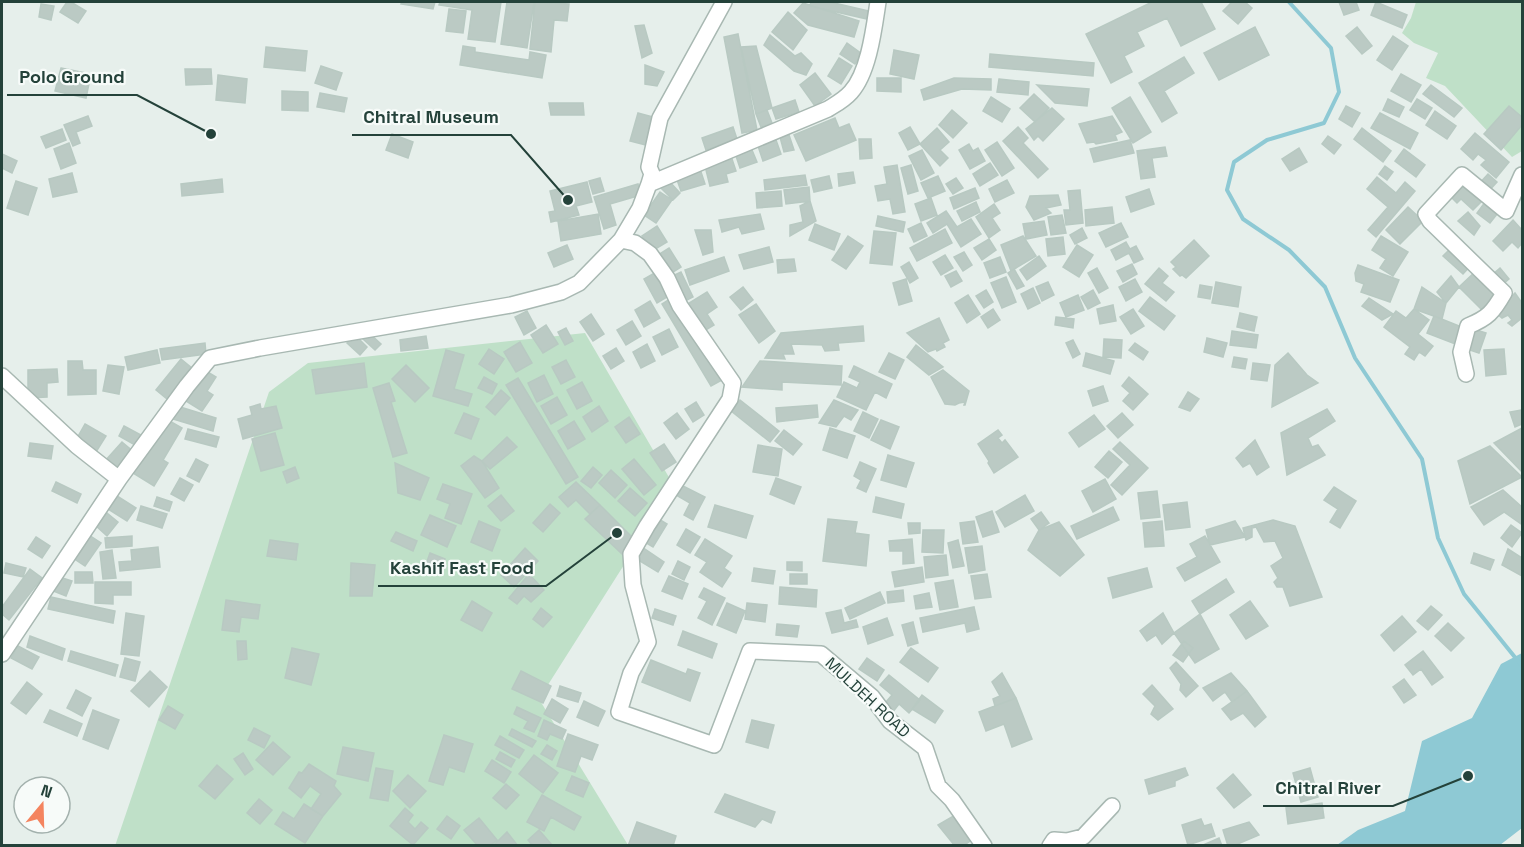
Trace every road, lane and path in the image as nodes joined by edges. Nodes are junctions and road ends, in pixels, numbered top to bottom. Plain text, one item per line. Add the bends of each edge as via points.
1 (724, 2) edge
2 (878, 2) edge
3 (1522, 175) edge
4 (649, 184) junction
5 (621, 240) junction
6 (1466, 374) dead end
7 (2, 376) edge
8 (119, 479) junction
9 (2, 654) edge
10 (1112, 806) dead end
11 (984, 846) edge
12 (1050, 846) edge

1 - 4 street via 660,118
2 - 4 street via 860,79 840,102
3 - 6 street via 1506,211 1462,175 1426,214 1504,293 1493,311 1468,327 1461,352
4 - 5 street
5 - 8 street via 579,283 561,292 511,305 210,358
5 - 11 street, MULDEH ROAD via 635,243 650,254 733,383 730,399 631,554 633,585 648,642 631,673 619,712 714,745 750,651 821,654 872,697 890,721 925,748 939,786
7 - 8 street
8 - 9 street
10 - 12 street via 1083,837 1053,840

